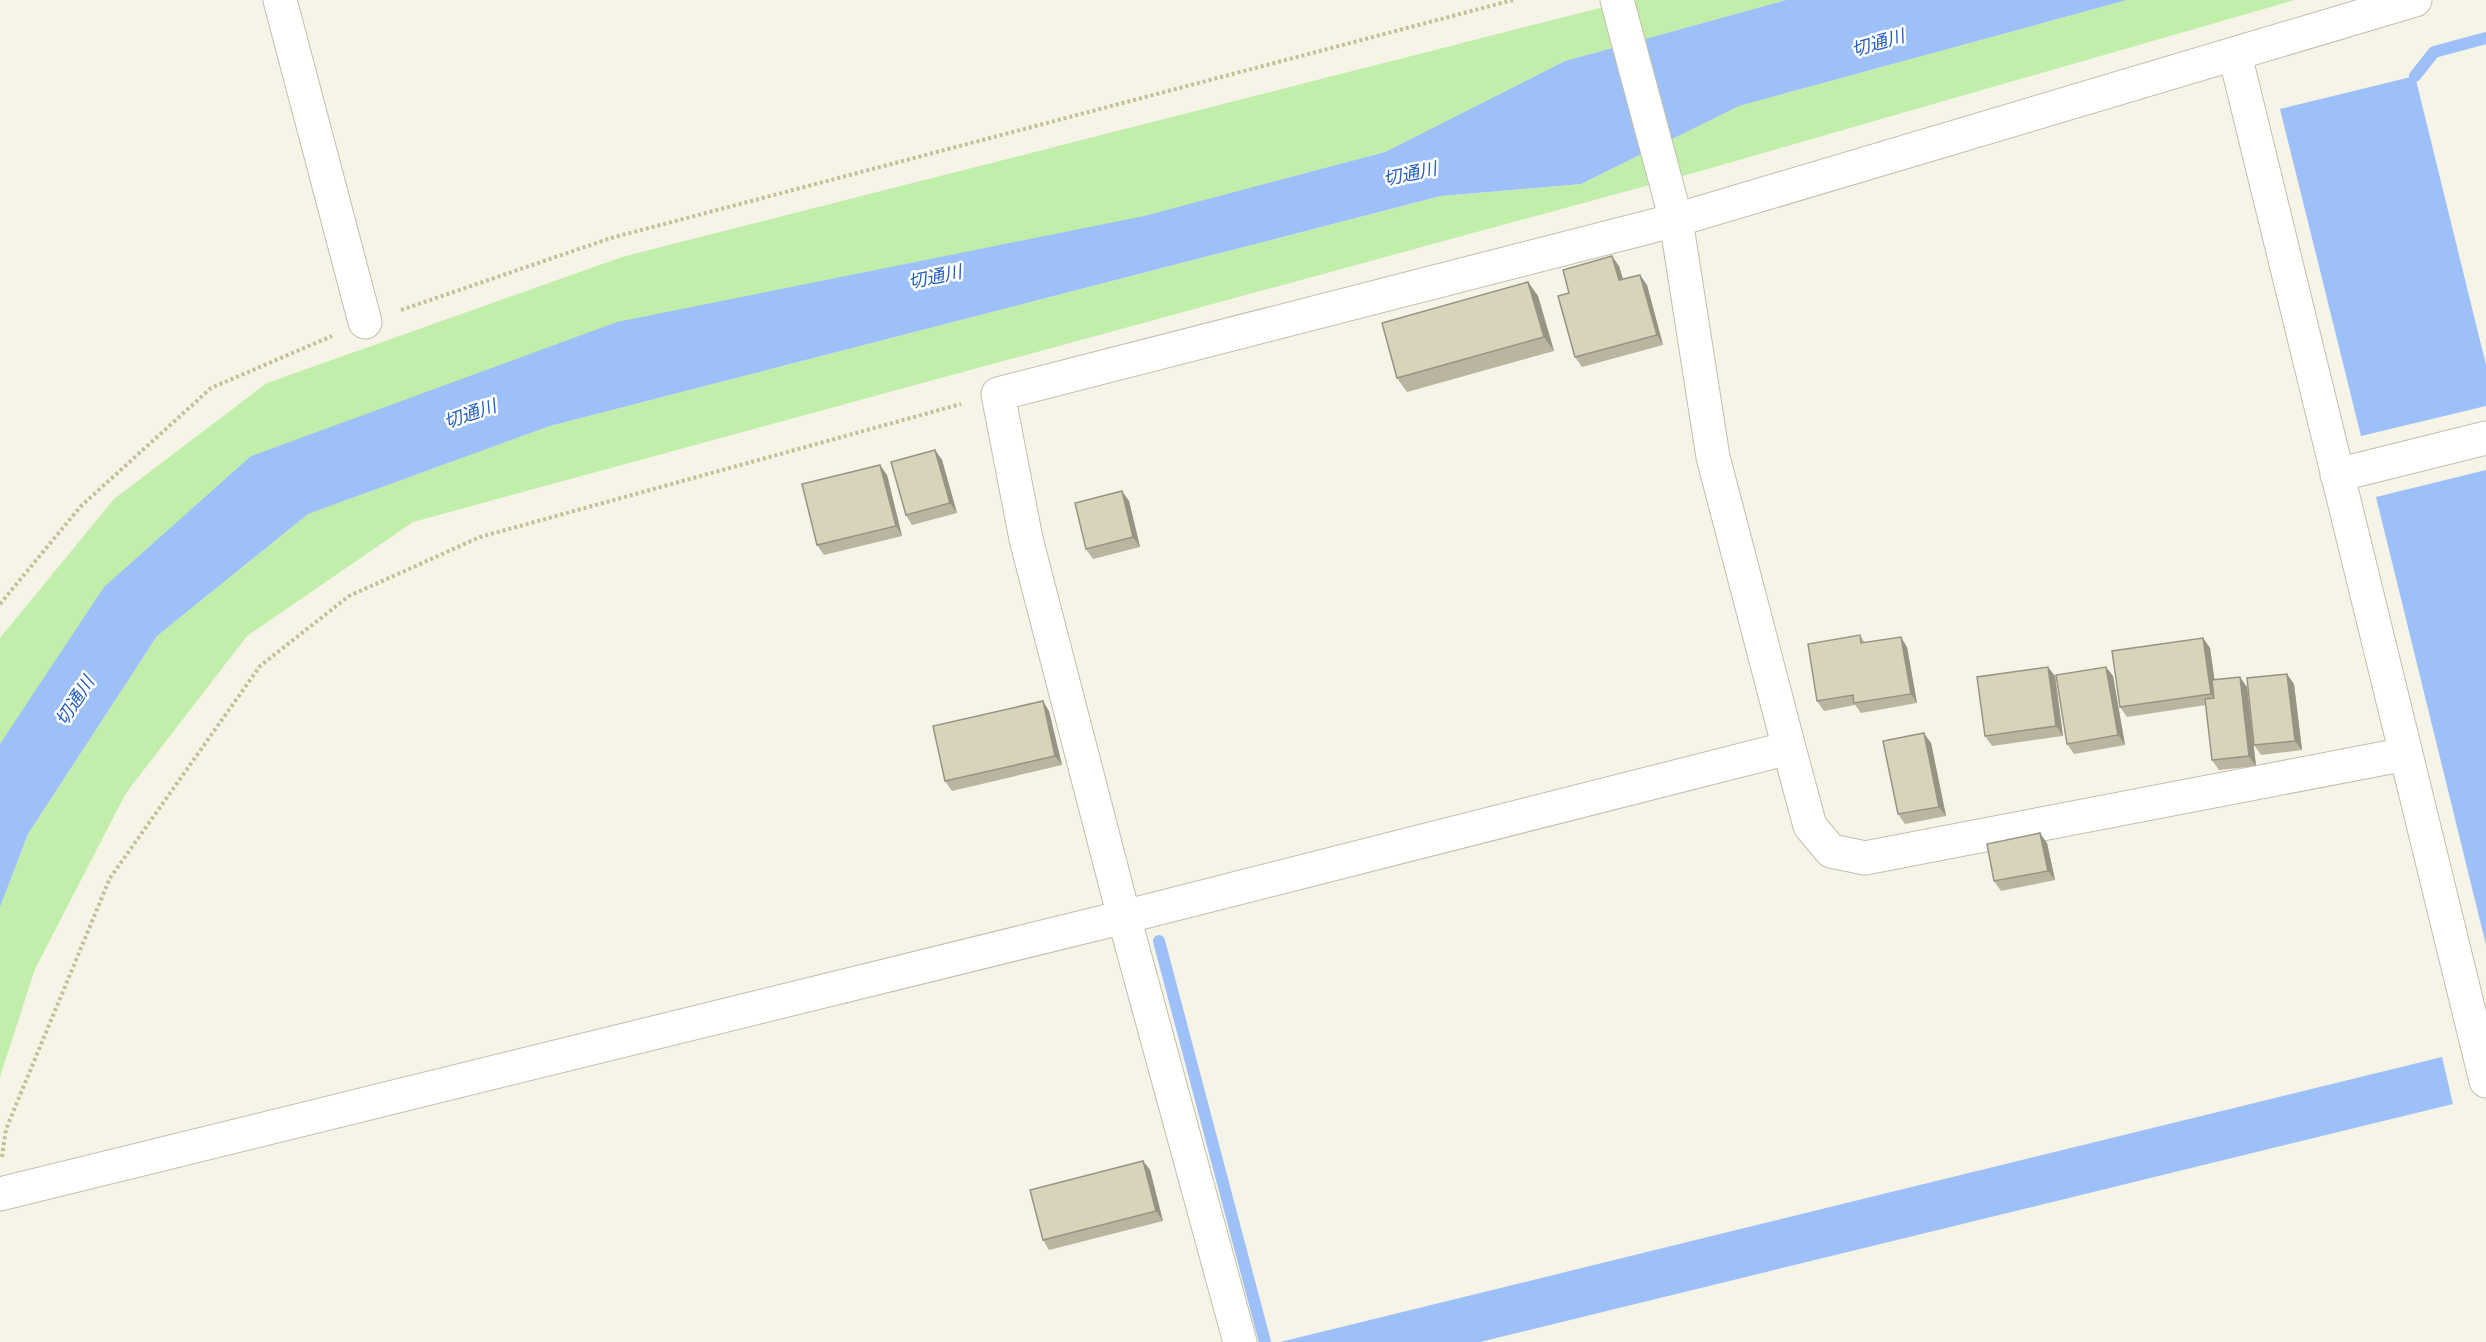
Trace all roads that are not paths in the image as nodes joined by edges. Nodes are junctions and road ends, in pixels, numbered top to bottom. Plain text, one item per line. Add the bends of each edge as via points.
1 (280, 0) edge
2 (1617, 0) edge
3 (2415, 0) edge
4 (2235, 55) junction
5 (1674, 211) junction
6 (366, 322) road end
7 (2486, 438) edge
8 (2337, 475) junction
9 (1789, 748) junction
10 (2406, 754) junction
11 (1124, 917) junction
12 (2486, 1081) edge
13 (1, 1179) edge
14 (1240, 1342) edge

1 - 6 street
2 - 5 street
3 - 4 street
4 - 5 street
4 - 8 street
5 - 9 street via 1713,457
5 - 11 street via 998,394 1026,539
7 - 8 street
8 - 10 street
9 - 10 street via 1810,826 1832,851 1865,858
9 - 11 street
10 - 12 street
11 - 13 street
11 - 14 street

